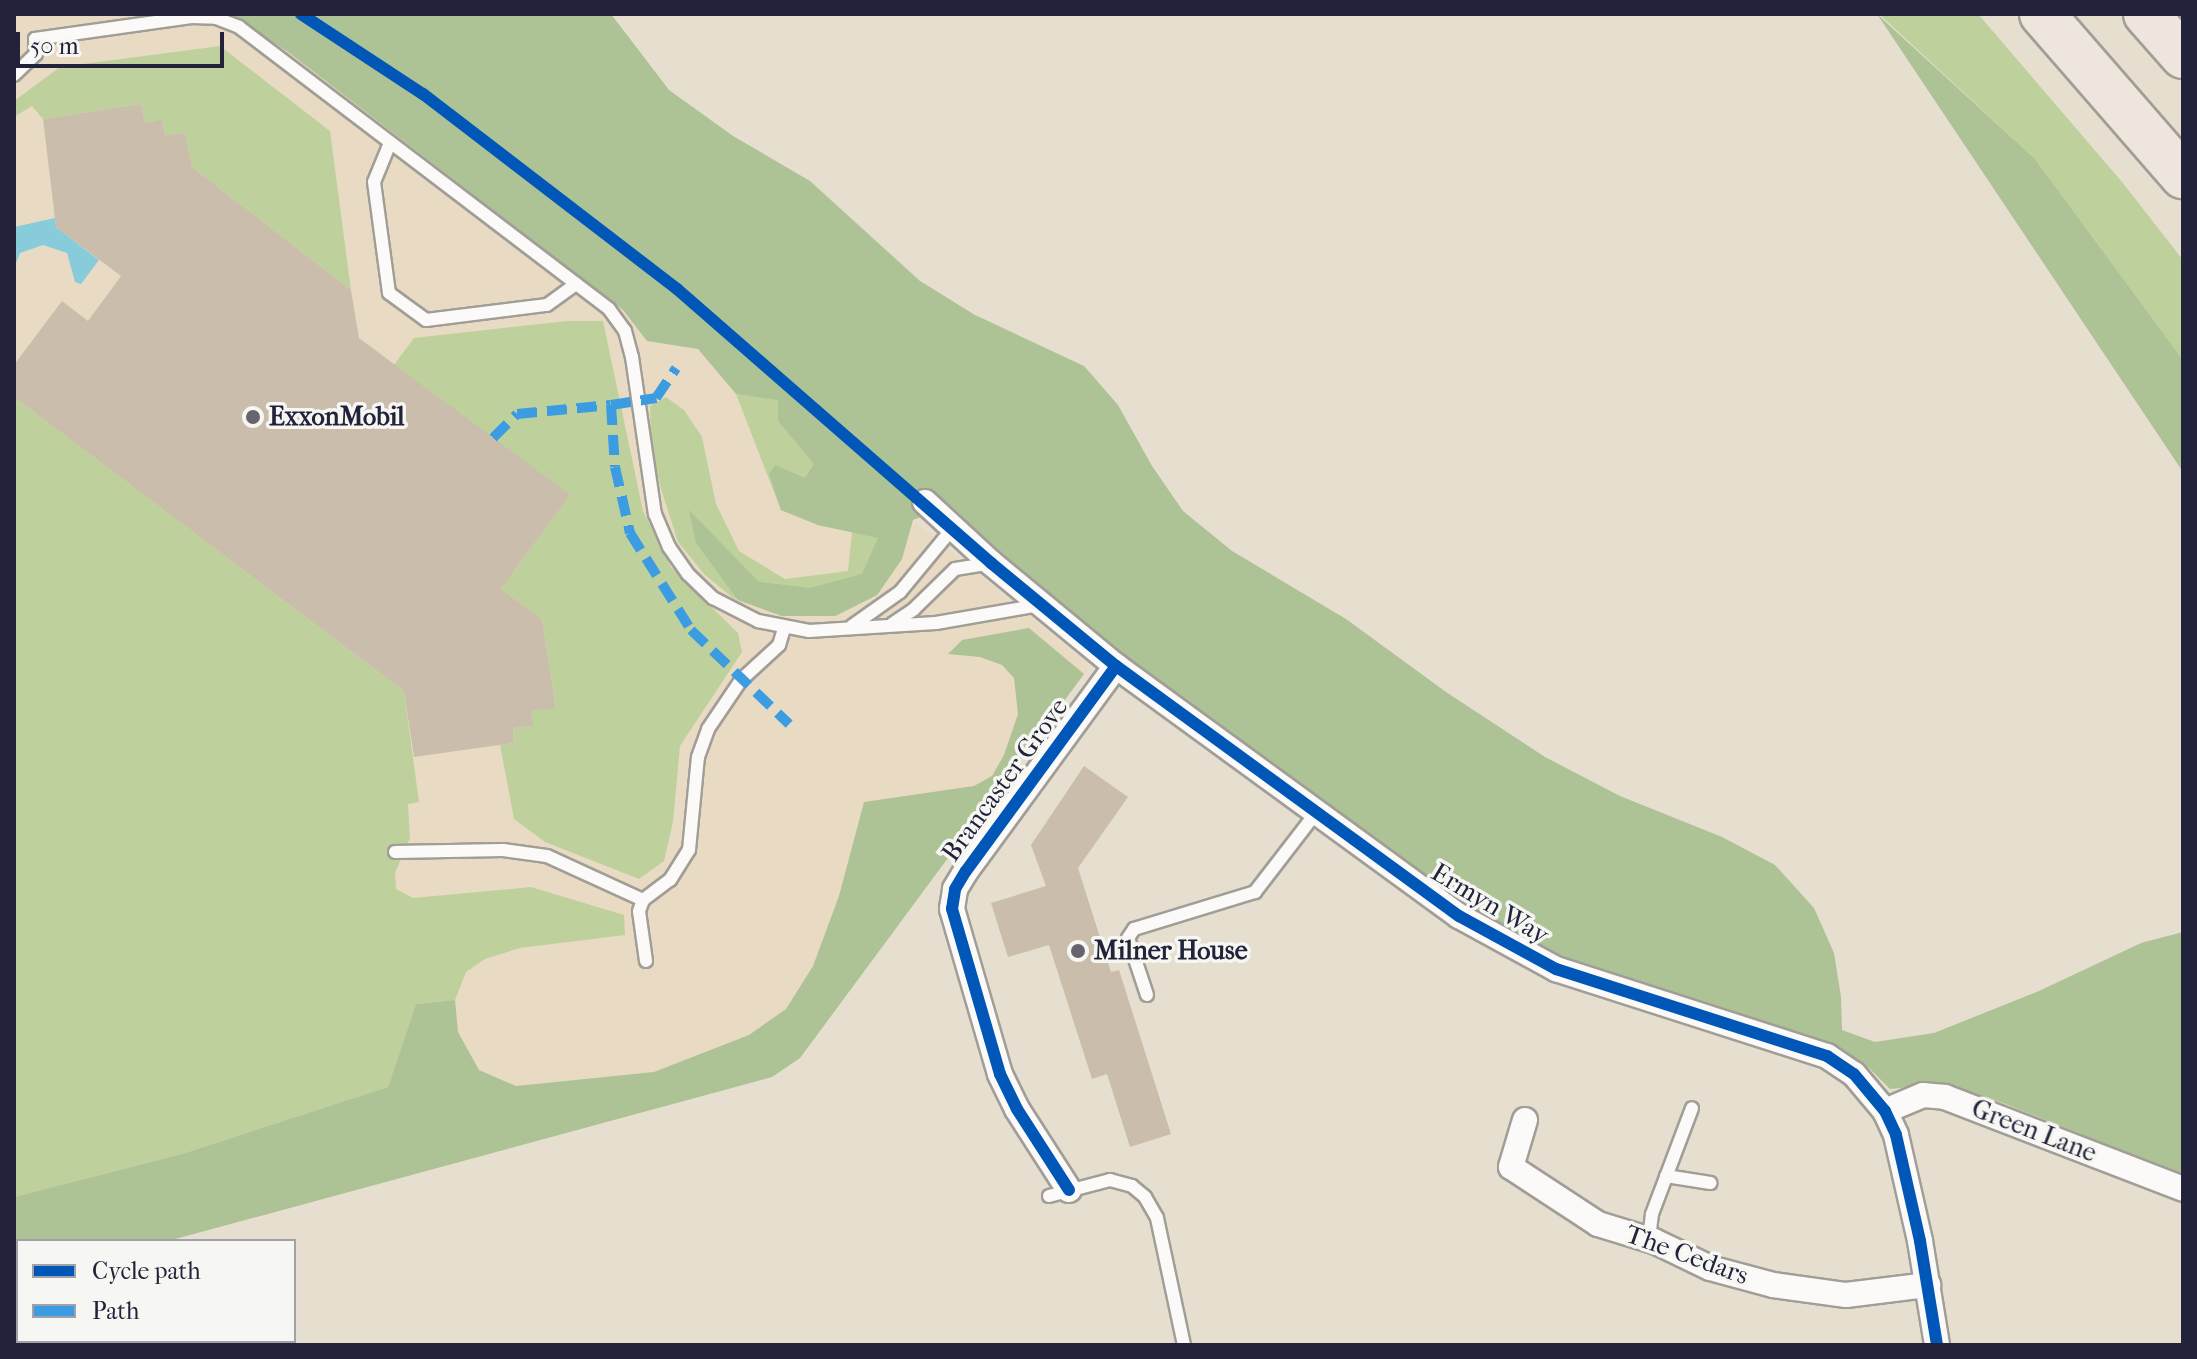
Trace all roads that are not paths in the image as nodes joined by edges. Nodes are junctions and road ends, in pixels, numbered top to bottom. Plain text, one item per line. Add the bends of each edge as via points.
1 (2042, 14) edge
2 (2146, 14) edge
3 (2183, 56) edge
4 (14, 75) edge
5 (390, 143) junction
6 (2183, 176) edge
7 (576, 284) junction
8 (925, 502) dead end
9 (953, 528) junction
10 (991, 563) junction
11 (1043, 604) junction
12 (890, 625) junction
13 (852, 626) junction
14 (784, 629) junction
15 (1116, 666) junction
16 (1315, 814) junction
17 (395, 852) dead end
18 (643, 900) junction
19 (646, 961) dead end
20 (1147, 995) dead end
21 (1692, 1108) dead end
22 (1885, 1111) junction
23 (1525, 1120) dead end
24 (1666, 1176) junction
25 (1710, 1183) dead end
26 (2183, 1189) edge
27 (1059, 1193) joint
28 (1654, 1241) junction
29 (1928, 1285) junction
30 (1183, 1343) edge
31 (1937, 1345) edge

1 - 6 highway
2 - 3 highway
4 - 5 lane via 36,54 35,39 216,18 239,27
5 - 7 lane
5 - 7 lane via 374,182 389,293 426,320 547,305
7 - 14 lane via 609,309 625,331 652,499 669,547 713,598 735,612
8 - 9 street, Ermyn Way
9 - 10 street, Ermyn Way
9 - 13 lane via 900,592
10 - 11 street, Ermyn Way
10 - 12 lane via 955,569
11 - 12 lane via 936,623
11 - 15 street, Ermyn Way
12 - 13 lane
13 - 14 lane
14 - 18 lane via 779,645 736,687 708,729 698,757 689,850 670,880
15 - 16 street, Ermyn Way
15 - 27 street, Brancaster Grove via 966,871 955,889 952,909 1000,1074
16 - 20 lane via 1255,892 1134,929 1128,938
16 - 22 street, Ermyn Way via 1459,916 1528,956 1827,1056 1854,1074
17 - 18 lane via 503,850 547,856
18 - 19 lane via 639,911
21 - 24 lane
22 - 26 street, Green Lane via 1923,1095 1945,1097
22 - 29 street, Ermyn Way via 1903,1165
23 - 28 street, The Cedars via 1511,1167 1598,1224
24 - 25 lane
24 - 28 lane via 1652,1214
27 - 30 lane via 1110,1180 1132,1186 1145,1197 1157,1218
28 - 29 street, The Cedars via 1710,1268 1822,1293
29 - 31 street, Ermyn Way

